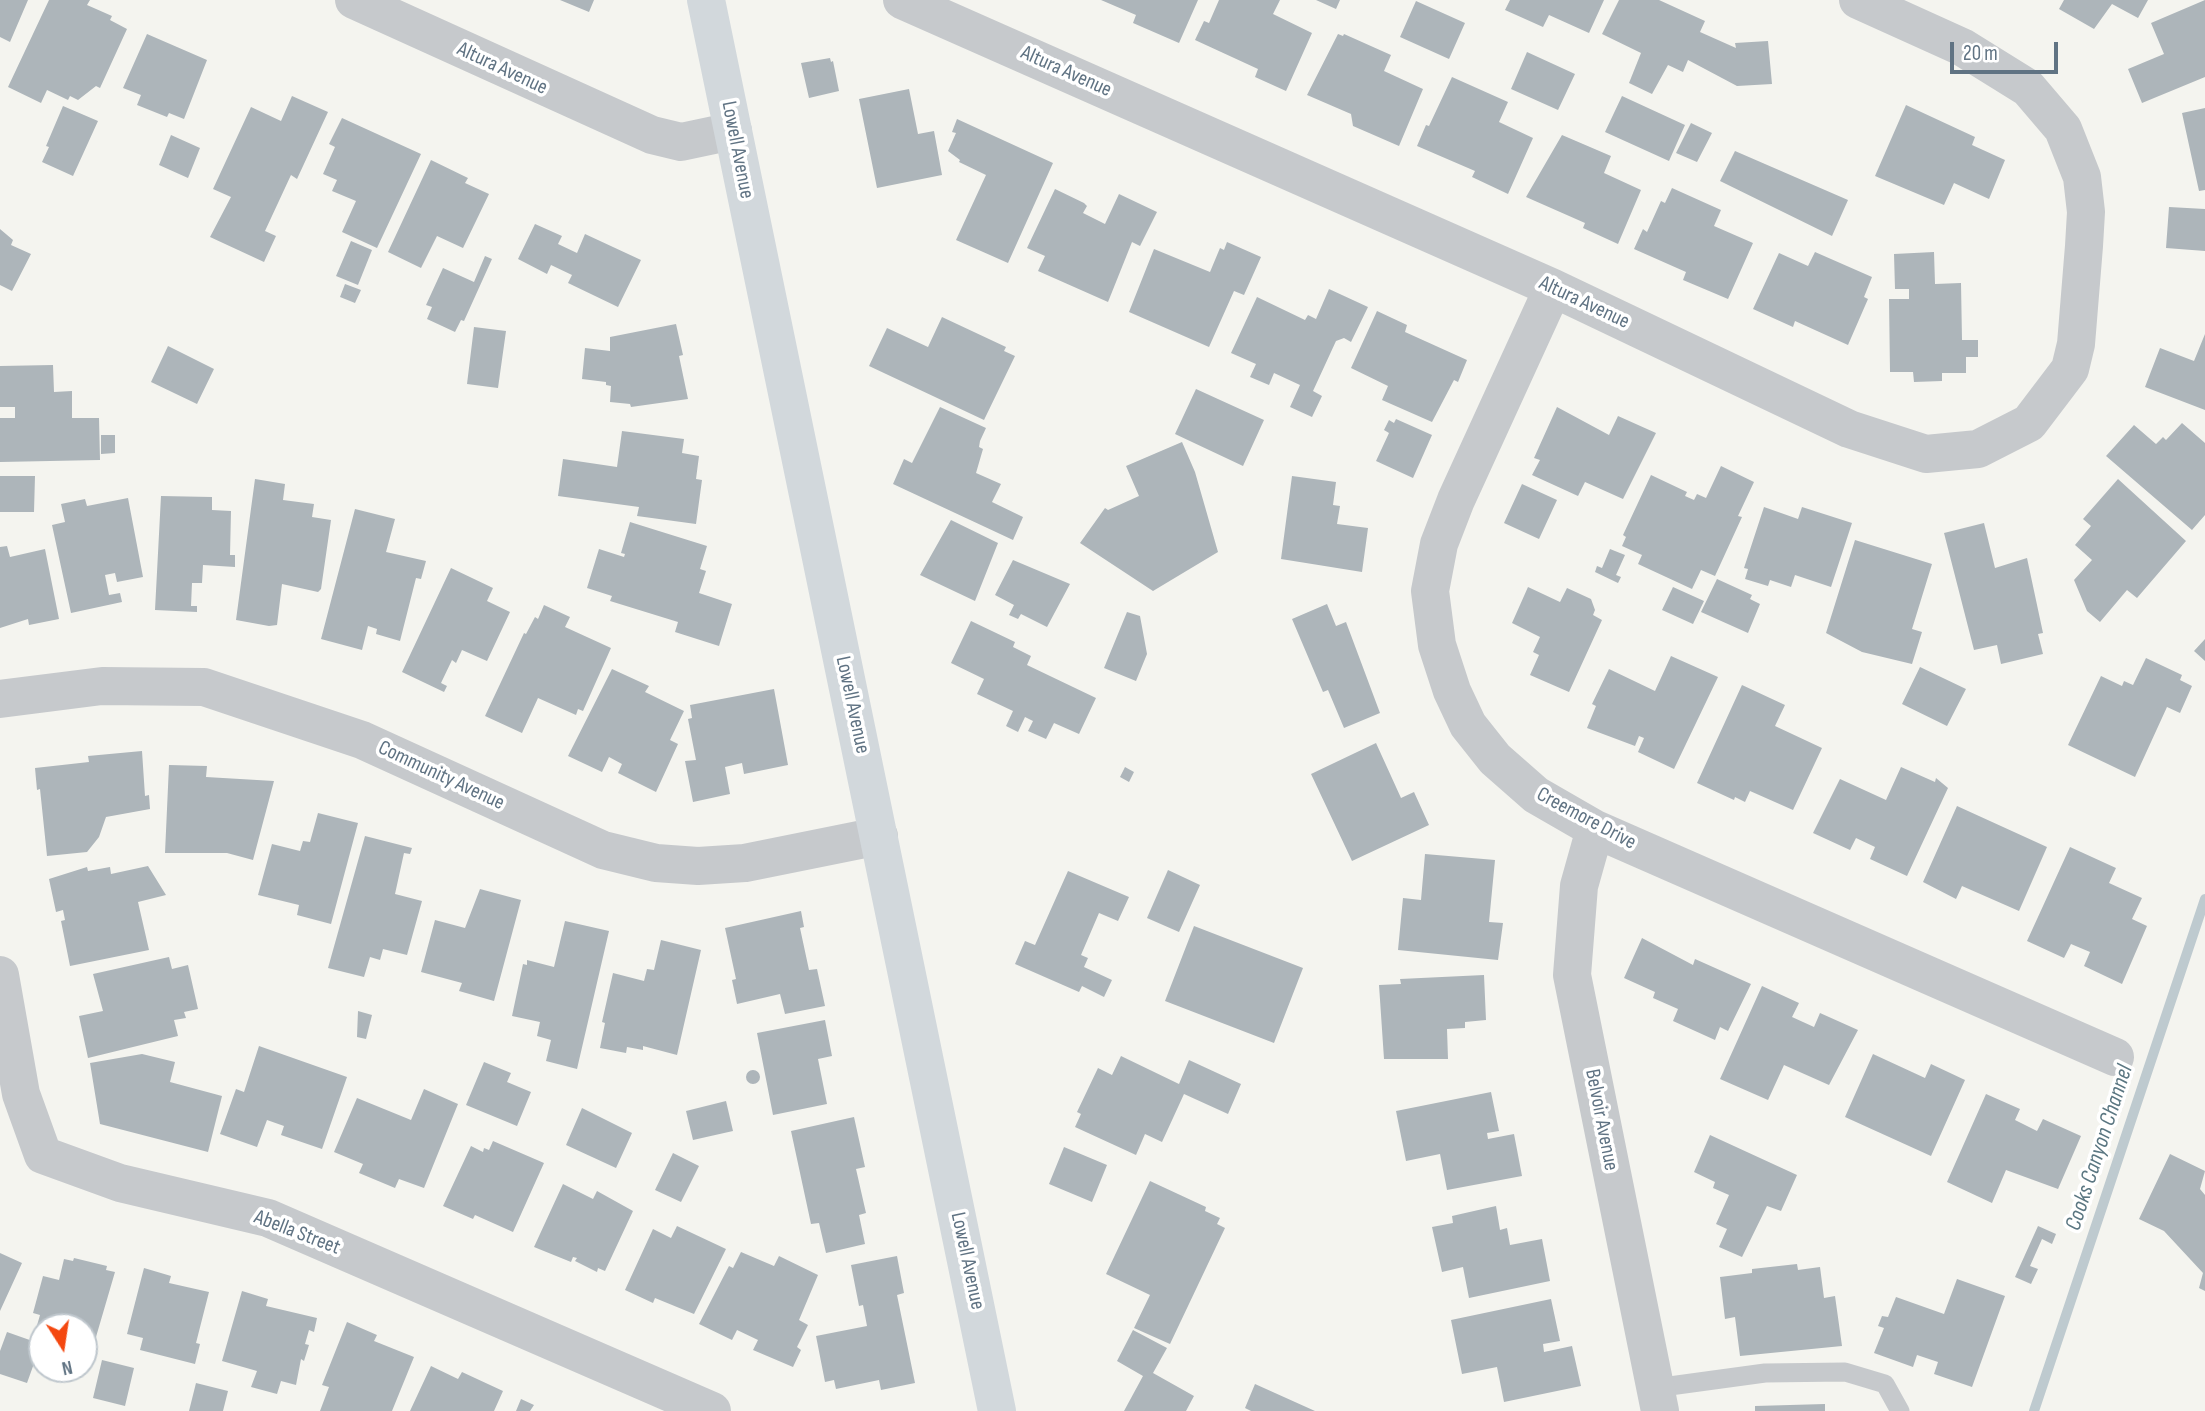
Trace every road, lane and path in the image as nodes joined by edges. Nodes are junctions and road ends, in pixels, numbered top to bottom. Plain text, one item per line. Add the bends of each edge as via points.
1 (354, 0) edge
2 (706, 0) edge
3 (902, 0) edge
4 (1858, 0) edge
5 (733, 131) junction
6 (1553, 288) junction
7 (0, 699) edge
8 (1595, 829) junction
9 (879, 836) junction
10 (0, 975) edge
11 (2115, 1057) dead end
12 (1657, 1399) edge
13 (712, 1411) edge
14 (997, 1411) edge
15 (1900, 1411) edge

1 - 5 street, Altura Avenue via 652,135 681,142
2 - 5 main road, Lowell Avenue
3 - 6 street, Altura Avenue
4 - 6 street, Altura Avenue via 1962,47 2028,88 2063,129 2082,177 2086,212 2076,344 2070,369 2029,423 1978,449 1926,454 1849,429
5 - 9 main road, Lowell Avenue
6 - 8 street, Creemore Drive via 1455,500 1439,544 1430,591 1437,645 1468,725 1495,759 1536,795
7 - 9 street, Community Avenue via 102,686 204,687 362,740 603,850 656,863 745,863
8 - 11 street, Creemore Drive
8 - 12 street, Belvoir Avenue via 1579,886 1572,975
9 - 14 main road, Lowell Avenue
10 - 13 street, Abella Street via 21,1094 43,1155 120,1183 268,1218
12 - 15 lane via 1765,1373 1845,1372 1885,1384

